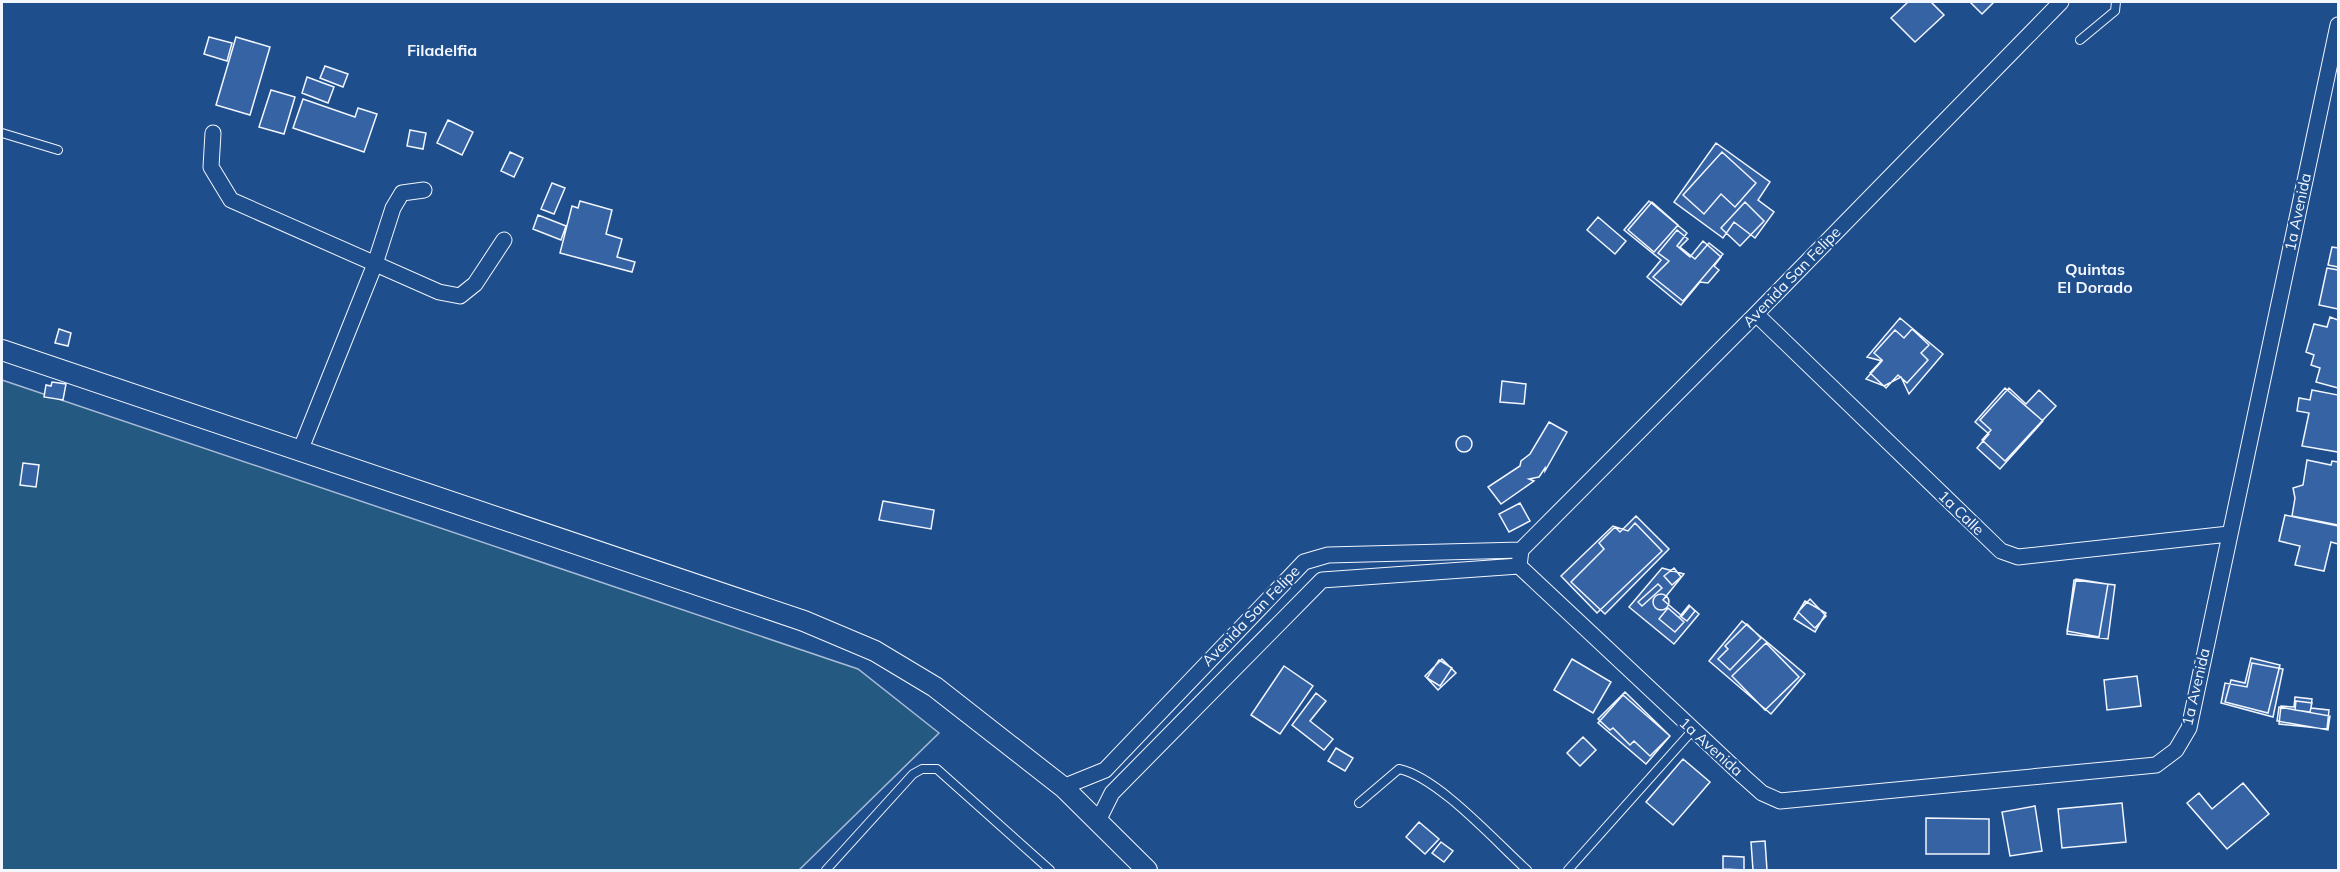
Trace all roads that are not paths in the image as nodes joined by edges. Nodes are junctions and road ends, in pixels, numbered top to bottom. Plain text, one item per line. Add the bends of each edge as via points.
1 (2061, 2) edge
2 (2116, 2) edge
3 (2338, 26) edge
4 (2080, 40) dead end
5 (2, 133) edge
6 (213, 133) dead end
7 (58, 150) dead end
8 (424, 190) dead end
9 (504, 240) dead end
10 (375, 264) junction
11 (1756, 314) junction
12 (2, 350) edge
13 (300, 451) junction
14 (2229, 534) junction
15 (1521, 550) junction
16 (1520, 566) junction
17 (1692, 731) junction
18 (1063, 787) junction
19 (1359, 803) dead end
20 (1097, 823) junction
21 (826, 870) edge
22 (1050, 870) edge
23 (1147, 870) edge
24 (1527, 870) edge
25 (1568, 870) edge

1 - 11 street, Avenida San Felipe
2 - 4 lane via 2115,11
3 - 14 street, 1a Avenida
5 - 7 lane
6 - 10 street via 211,167 231,200
8 - 10 street via 402,193 393,208
9 - 10 street via 475,284 460,296 440,292
10 - 13 street
11 - 14 street, 1a Calle via 2001,551 2018,556
11 - 15 street, Avenida San Felipe
12 - 13 street
13 - 18 street via 804,621 875,651 935,687
14 - 17 street, 1a Avenida via 2189,728 2176,750 2157,765 1780,801 1762,793
15 - 16 street
15 - 18 street, Avenida San Felipe via 1329,555 1304,562 1105,770
16 - 17 street, 1a Avenida
16 - 20 street, Avenida San Felipe via 1322,580 1112,793
17 - 25 lane
18 - 20 street
19 - 24 lane via 1399,769 1412,772 1434,786
20 - 23 street
21 - 22 lane via 913,774 922,769 937,769

